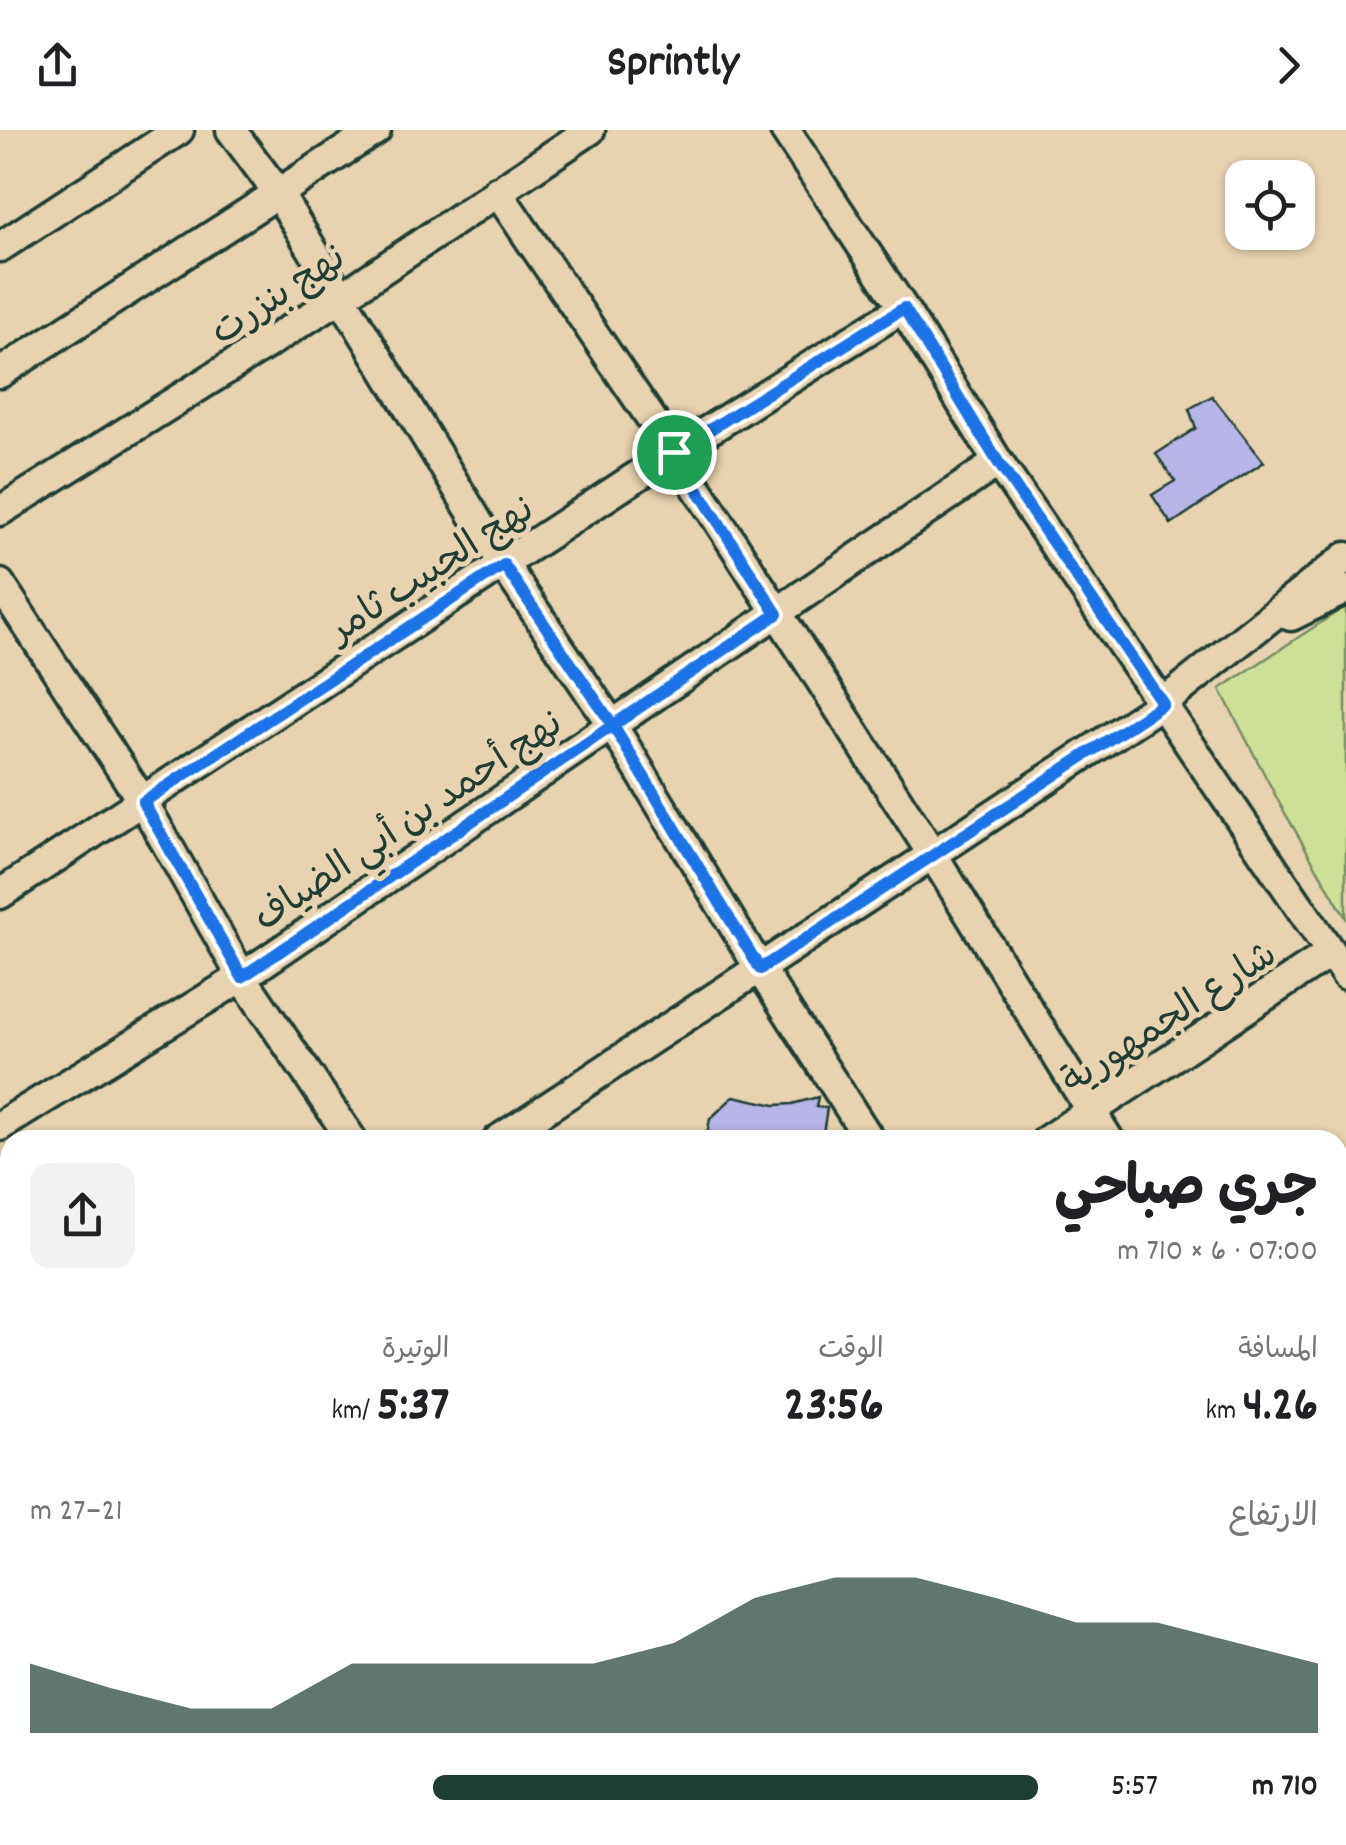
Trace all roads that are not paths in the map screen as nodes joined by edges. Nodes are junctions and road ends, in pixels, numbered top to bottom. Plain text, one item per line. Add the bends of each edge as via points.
1 (179, 130) edge
2 (231, 130) edge
3 (376, 130) edge
4 (590, 130) edge
5 (785, 130) edge
6 (497, 191) junction
7 (278, 193) junction
8 (0, 247) edge
9 (340, 298) junction
10 (904, 308) junction
11 (0, 373) edge
12 (674, 452) junction
13 (998, 462) junction
14 (0, 512) edge
15 (1346, 557) edge
16 (504, 565) junction
17 (0, 584) edge
18 (1346, 589) edge
19 (777, 614) junction
20 (1249, 636) junction
21 (1163, 704) junction
22 (612, 724) junction
23 (143, 802) junction
24 (934, 856) junction
25 (0, 894) edge
26 (1338, 964) edge
27 (760, 969) junction
28 (242, 977) junction
29 (1091, 1112) junction
30 (0, 1126) edge
31 (345, 1130) edge
32 (513, 1130) edge
33 (864, 1130) edge
34 (1063, 1130) edge
35 (1103, 1130) edge

1 - 8 street
2 - 7 street
3 - 7 street
4 - 6 street, نهج بنزرت
5 - 10 street
6 - 9 street, نهج بنزرت
6 - 12 street
7 - 9 street
7 - 11 street
9 - 14 street, نهج بنزرت
9 - 16 street
10 - 12 street, نهج الحبيب ثامر
10 - 13 street
12 - 16 street, نهج الحبيب ثامر
12 - 19 street
13 - 19 street, نهج أحمد بن أبي الضياف
13 - 21 street
15 - 20 street
16 - 22 street
16 - 23 street, نهج الحبيب ثامر
17 - 23 street
18 - 20 street
19 - 22 street, نهج أحمد بن أبي الضياف
19 - 24 street
20 - 21 street
21 - 24 street
21 - 26 street
22 - 27 street
22 - 28 street, نهج أحمد بن أبي الضياف
23 - 25 street, نهج الحبيب ثامر
23 - 28 street
24 - 27 street
24 - 29 street
26 - 29 street, شارع الجمهورية
27 - 32 street
27 - 33 street
28 - 30 street, نهج أحمد بن أبي الضياف
28 - 31 street
29 - 34 street, شارع الجمهورية
29 - 35 street

